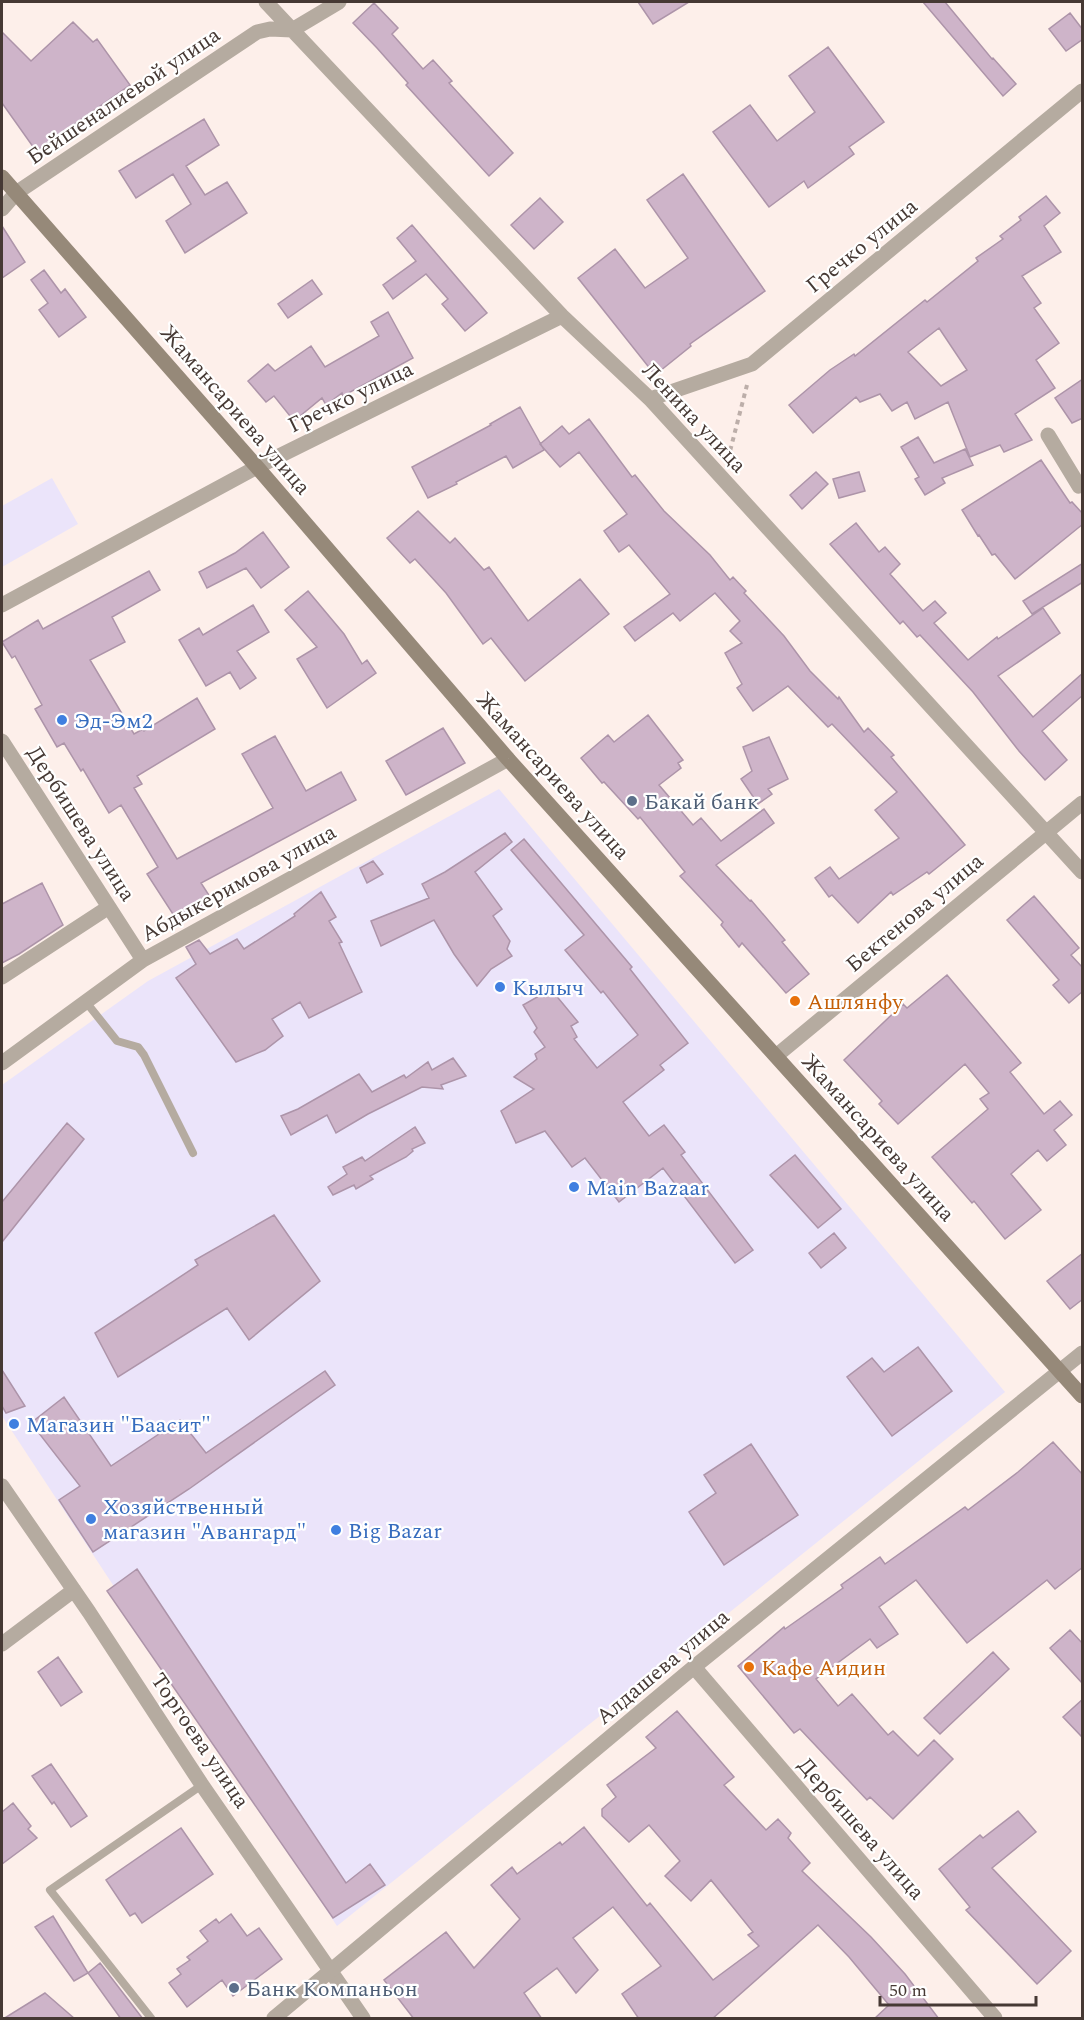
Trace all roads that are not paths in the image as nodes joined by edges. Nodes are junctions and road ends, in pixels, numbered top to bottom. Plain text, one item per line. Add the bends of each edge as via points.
1 (266, 2) edge
2 (339, 2) edge
3 (292, 30) junction
4 (1083, 92) edge
5 (2, 177) edge
6 (16, 193) junction
7 (2, 209) edge
8 (562, 316) junction
9 (650, 399) junction
10 (1048, 435) dead end
11 (257, 467) junction
12 (1083, 485) edge
13 (2, 605) edge
14 (2, 741) edge
15 (508, 759) junction
16 (1083, 803) edge
17 (1046, 832) junction
18 (1083, 872) edge
19 (109, 907) junction
20 (143, 960) junction
21 (2, 977) edge
22 (86, 1002) junction
23 (776, 1056) junction
24 (2, 1063) edge
25 (192, 1154) dead end
26 (1083, 1353) edge
27 (1059, 1371) junction
28 (1083, 1396) edge
29 (2, 1486) edge
30 (74, 1590) junction
31 (2, 1644) edge
32 (694, 1667) junction
33 (202, 1785) junction
34 (331, 1970) junction
35 (151, 2019) edge
36 (274, 2019) edge
37 (363, 2019) edge
38 (995, 2019) edge

1 - 3 street, Ленина улица
2 - 3 street, Бейшеналиевой улица
3 - 6 street, Бейшеналиевой улица via 257,32
3 - 8 street, Ленина улица
4 - 9 street, Гречко улица via 752,364
5 - 6 main road, Жамансариева улица
6 - 7 street, Бейшеналиевой улица
6 - 11 main road, Жамансариева улица
8 - 9 street, Ленина улица
8 - 11 street, Гречко улица
9 - 17 street, Ленина улица
10 - 12 street via 1079,486
11 - 13 street, Гречко улица
11 - 15 main road, Жамансариева улица
14 - 19 street, Дербишева улица
15 - 20 street, Абдыкеримова улица
15 - 23 main road, Жамансариева улица
16 - 17 street, Бектенова улица
17 - 18 street, Ленина улица
17 - 23 street, Бектенова улица
19 - 20 street, Дербишева улица
19 - 21 street
20 - 22 street, Абдыкеримова улица
22 - 24 street, Абдыкеримова улица
22 - 25 lane via 117,1041 138,1047 144,1055
23 - 27 main road, Жамансариева улица
26 - 27 street, Алдашева улица
27 - 28 main road, Жамансариева улица
27 - 32 street, Алдашева улица
29 - 30 street, Торгоева улица
30 - 31 street
30 - 33 street, Торгоева улица
32 - 34 street, Алдашева улица
32 - 38 street, Дербишева улица
33 - 34 street, Торгоева улица
33 - 35 lane via 50,1890
34 - 36 street, Алдашева улица
34 - 37 street, Торгоева улица

